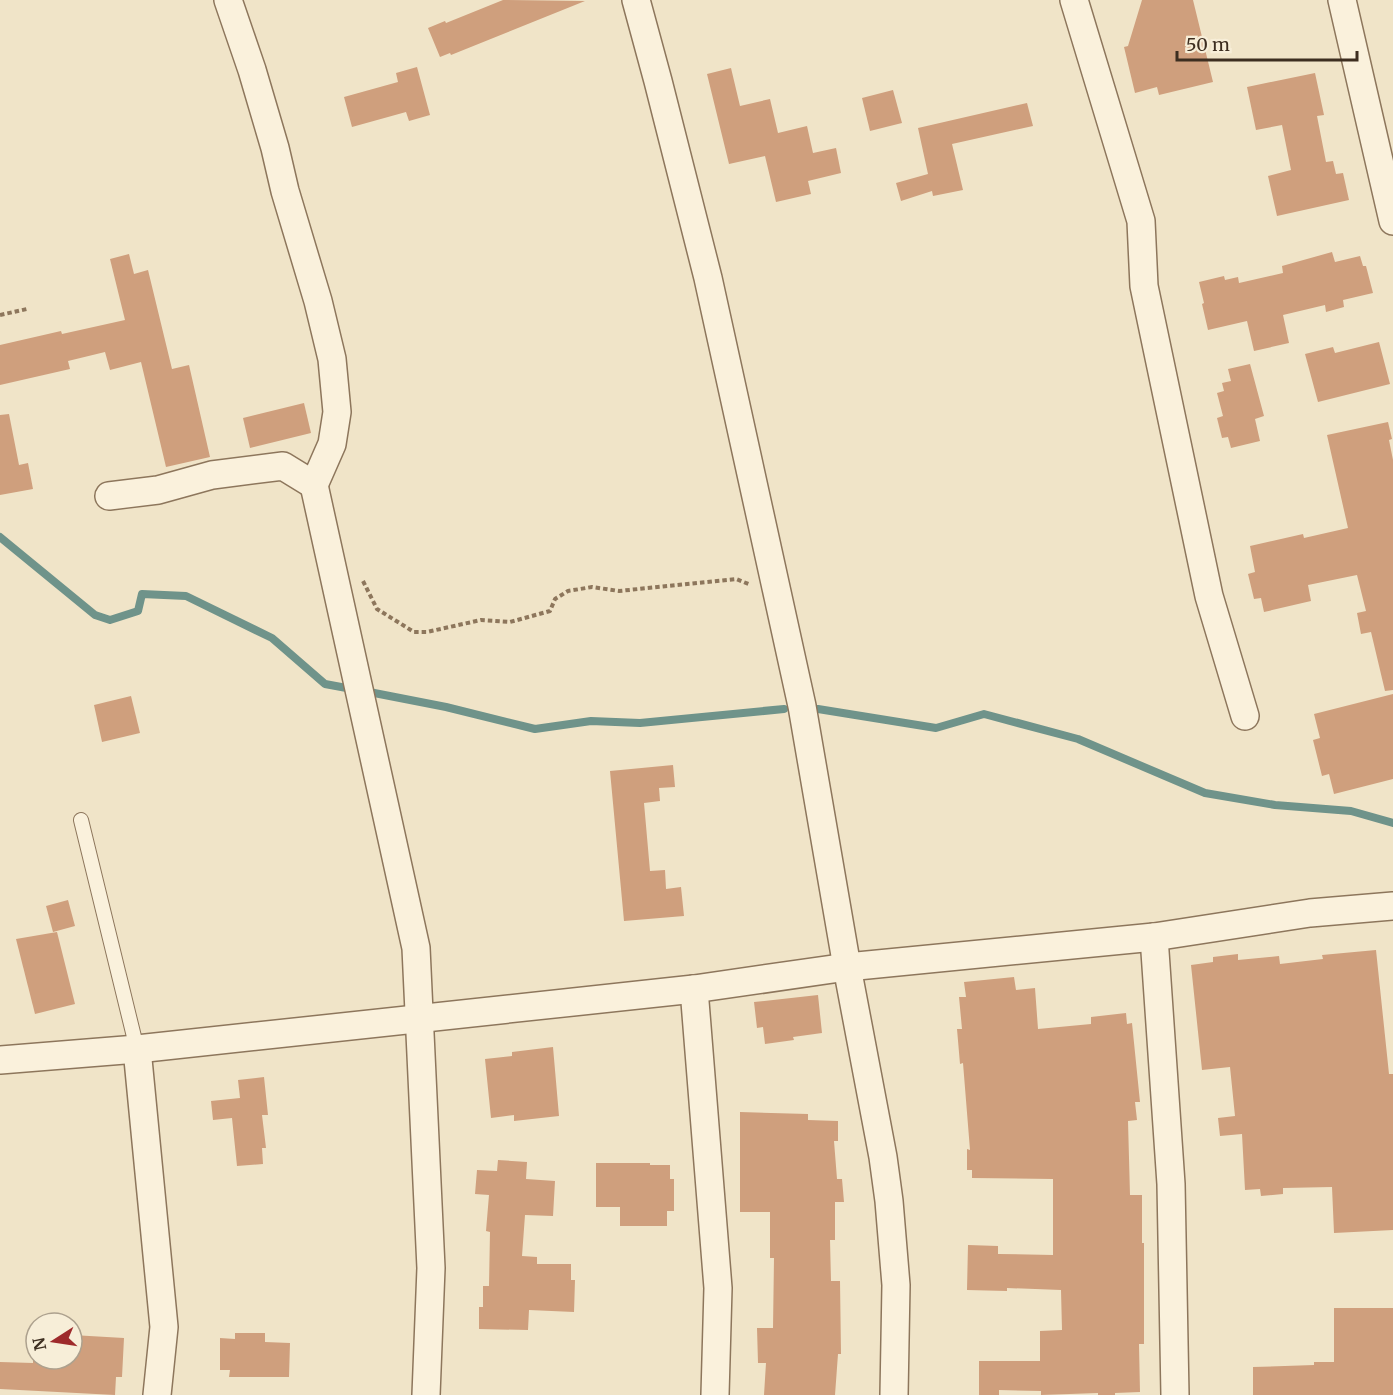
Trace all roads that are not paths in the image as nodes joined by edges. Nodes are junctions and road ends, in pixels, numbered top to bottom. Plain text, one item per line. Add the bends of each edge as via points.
1 (228, 0) edge
2 (636, 0) edge
3 (1074, 0) edge
4 (1342, 0) edge
5 (1393, 221) edge
6 (314, 485) junction
7 (110, 496) dead end
8 (1245, 716) dead end
9 (81, 820) dead end
10 (1393, 906) edge
11 (1154, 937) junction
12 (847, 967) junction
13 (694, 989) junction
14 (420, 1019) junction
15 (137, 1049) junction
16 (0, 1060) edge
17 (157, 1395) edge
18 (426, 1395) edge
19 (715, 1395) edge
20 (894, 1395) edge
21 (1175, 1395) edge

1 - 6 street via 275,148 332,359 337,412 332,444
2 - 12 street via 708,278 776,585 802,706
3 - 8 street via 1141,221 1144,286 1209,596
4 - 5 street
6 - 7 street via 283,466 212,475 158,490
6 - 14 street via 416,948
9 - 15 lane
10 - 11 street via 1310,913
11 - 12 street
11 - 21 street via 1171,1184
12 - 13 street
12 - 20 street via 889,1201 896,1285
13 - 14 street
13 - 19 street via 717,1288
14 - 15 street
14 - 18 street via 431,1268
15 - 16 street
15 - 17 street via 164,1327

